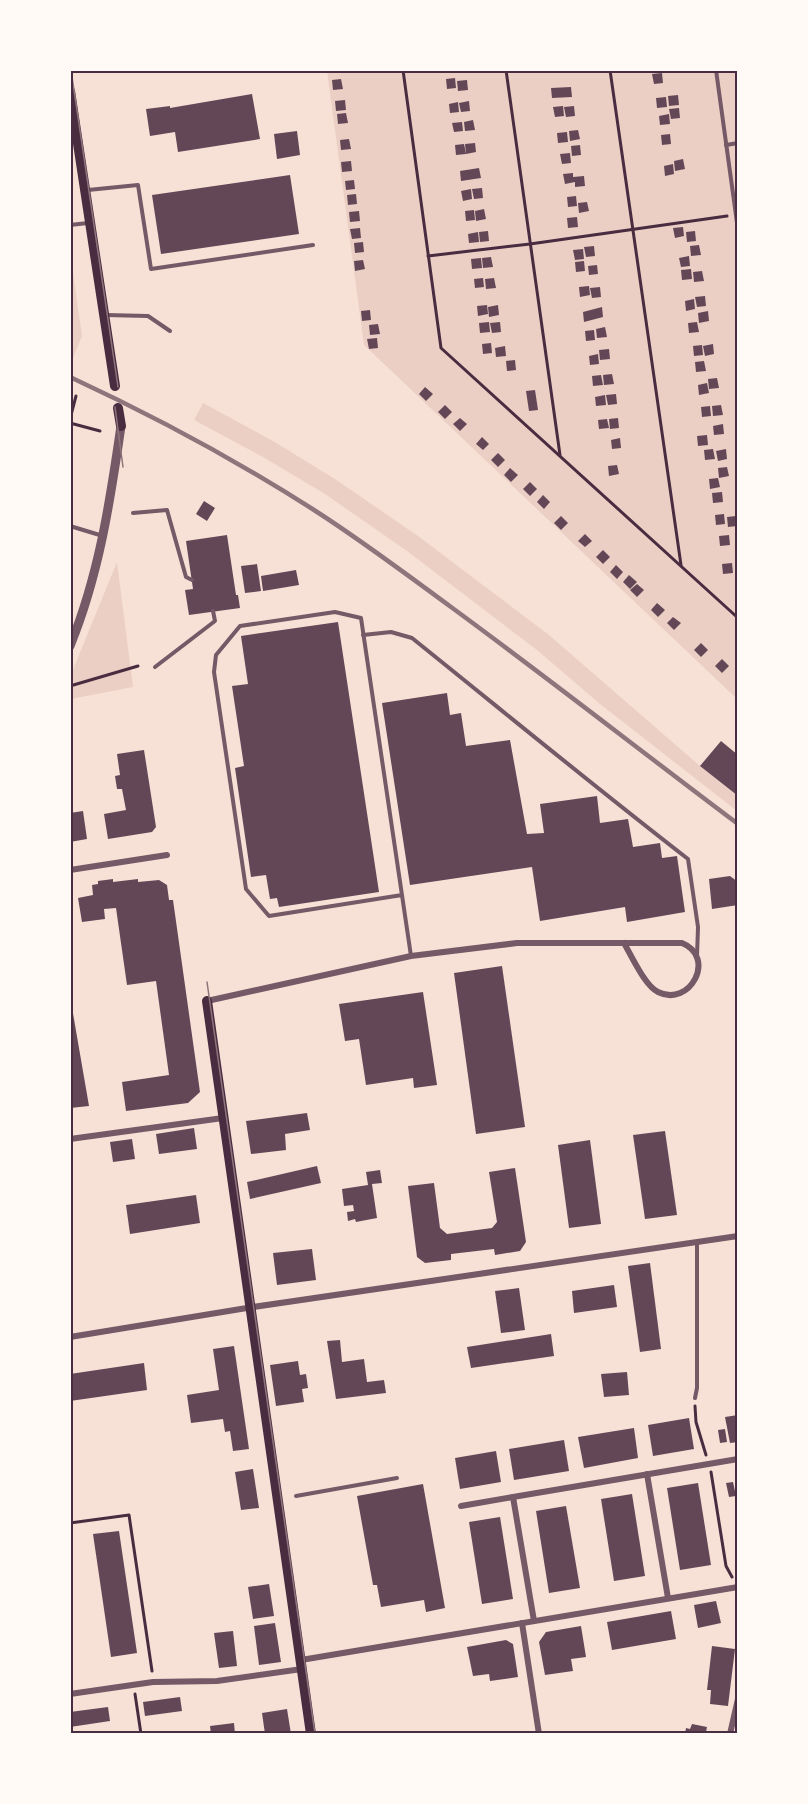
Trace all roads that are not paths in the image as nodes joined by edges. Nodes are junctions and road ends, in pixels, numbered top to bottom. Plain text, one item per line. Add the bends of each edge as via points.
1 (716, 70) edge
2 (70, 91) edge
3 (738, 143) edge
4 (726, 145) junction
5 (84, 190) junction
6 (90, 223) junction
7 (70, 225) edge
8 (738, 230) edge
9 (313, 245) dead end
10 (104, 315) junction
11 (170, 331) dead end
12 (114, 386) dead end
13 (118, 408) dead end
14 (121, 426) joint
15 (133, 513) dead end
16 (70, 526) edge
17 (104, 536) junction
18 (192, 580) dead end
19 (213, 611) dead end
20 (363, 635) junction
21 (70, 646) edge
22 (155, 667) dead end
23 (167, 855) dead end
24 (70, 870) edge
25 (402, 895) junction
26 (624, 942) junction
27 (411, 956) junction
28 (697, 957) junction
29 (207, 1001) joint
30 (223, 1118) junction
31 (70, 1139) edge
32 (738, 1236) edge
33 (697, 1242) junction
34 (250, 1308) junction
35 (70, 1336) edge
36 (695, 1398) road end
37 (738, 1459) edge
38 (647, 1474) junction
39 (397, 1478) dead end
40 (296, 1496) dead end
41 (513, 1497) junction
42 (461, 1506) dead end
43 (737, 1587) edge
44 (668, 1598) junction
45 (534, 1621) junction
46 (522, 1623) junction
47 (301, 1664) junction
48 (70, 1694) edge
49 (738, 1698) edge
50 (311, 1734) edge
51 (539, 1734) edge
52 (730, 1734) edge

1 - 4 lane
2 - 5 main road
3 - 4 lane
4 - 8 lane
5 - 6 main road
5 - 9 lane via 138,185 151,269
6 - 7 lane
6 - 10 main road
10 - 11 lane via 148,315
10 - 12 main road
13 - 14 main road
14 - 17 street
15 - 18 lane via 167,510 186,577
16 - 17 lane
17 - 21 street
19 - 22 lane via 215,621
20 - 25 lane
20 - 25 lane via 361,618 335,612 240,626 216,655 214,672 246,889 269,916
20 - 28 lane via 391,632 412,638 688,859 698,927
23 - 24 street
25 - 27 lane
26 - 27 street via 517,942
26 - 28 street via 682,943 690,946
26 - 28 street via 657,992 673,995 694,983
27 - 29 street
29 - 30 main road
30 - 31 street
30 - 34 main road
32 - 33 street
33 - 34 street
33 - 36 lane
34 - 35 street
34 - 47 main road
37 - 38 street
38 - 41 street
38 - 44 street
39 - 40 lane
41 - 42 street
41 - 45 street
43 - 44 street
44 - 45 street
45 - 46 street
46 - 47 street
46 - 51 street
47 - 48 street via 217,1681 153,1682
47 - 50 main road
49 - 52 street

